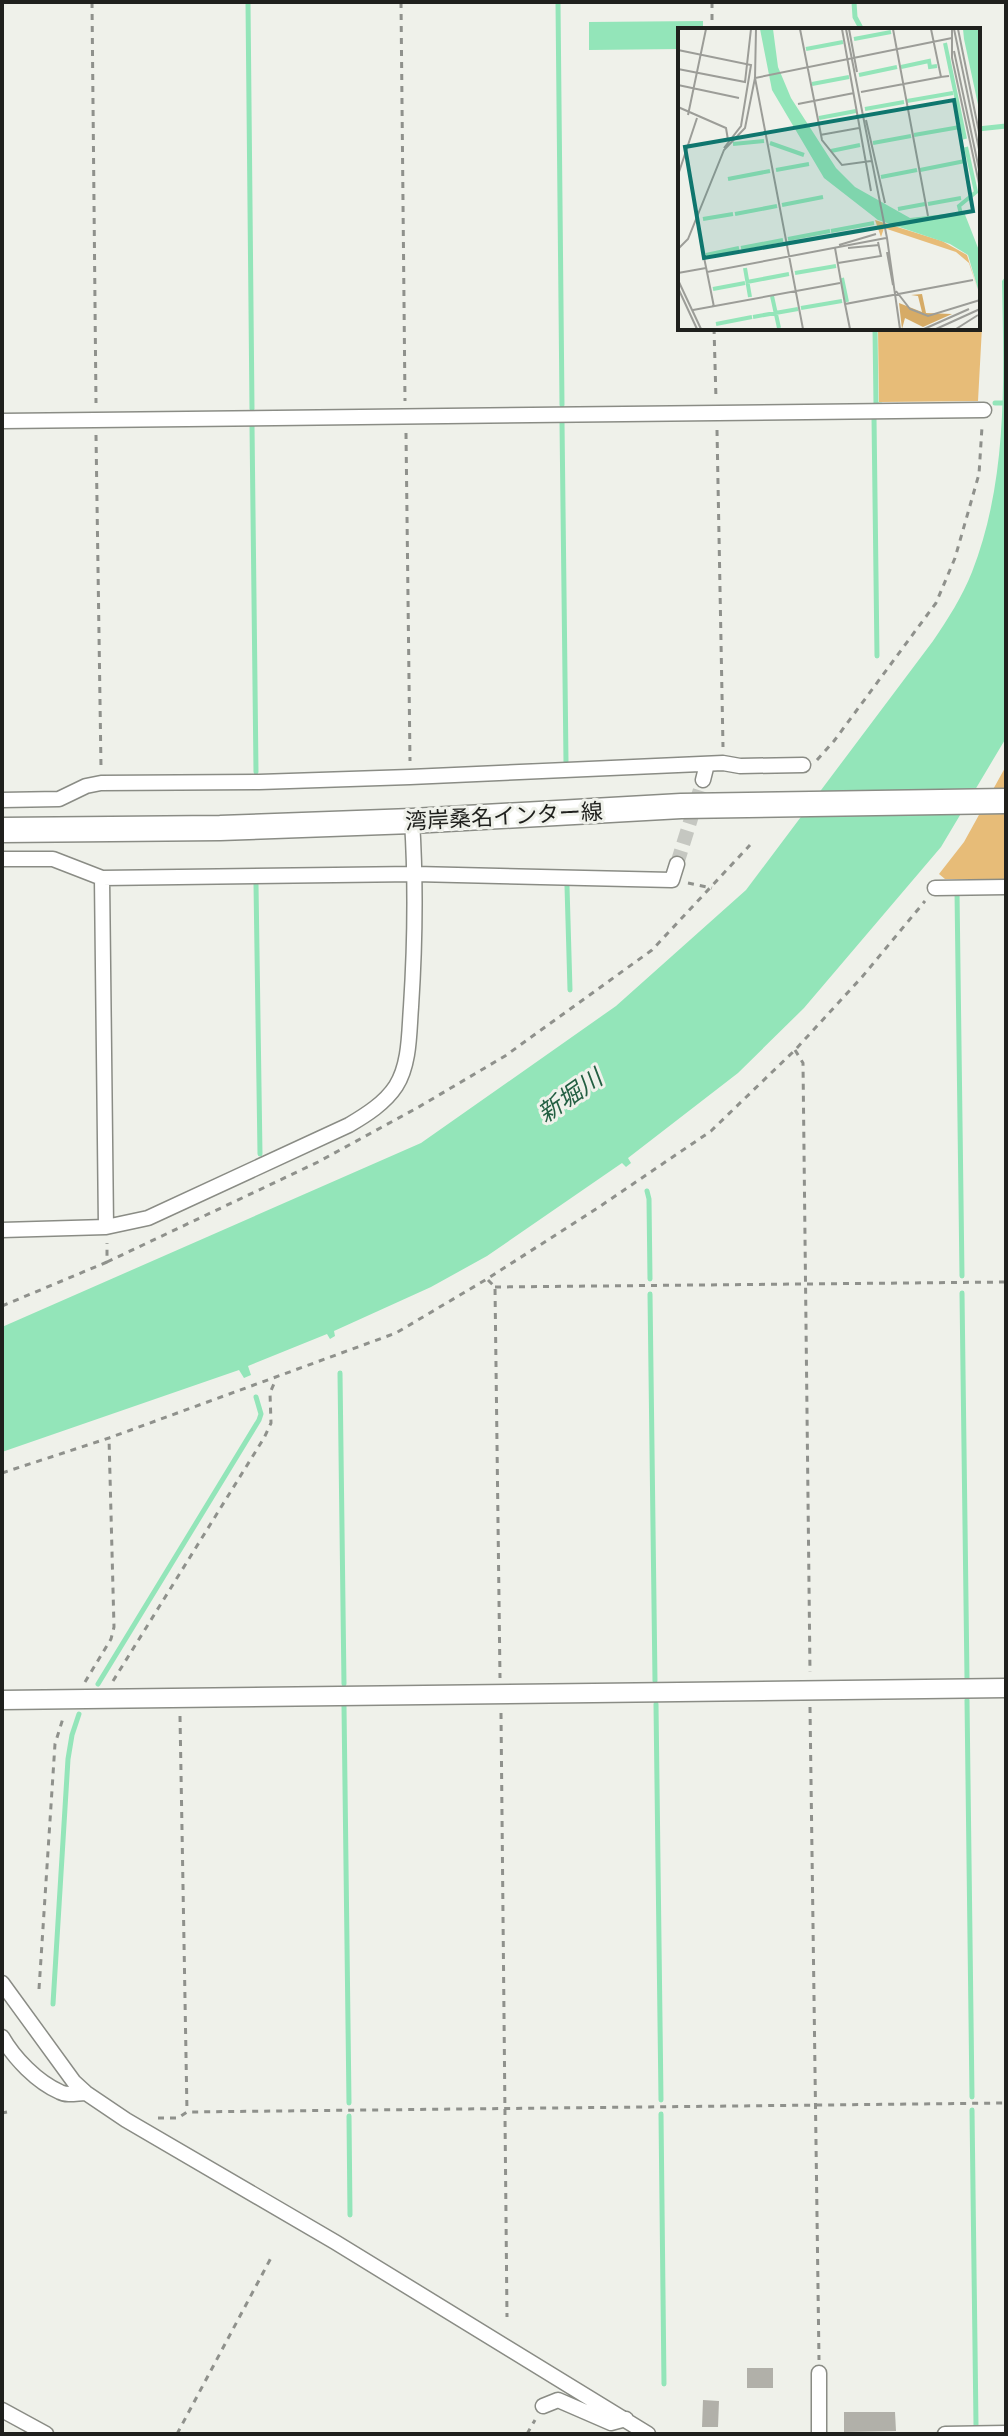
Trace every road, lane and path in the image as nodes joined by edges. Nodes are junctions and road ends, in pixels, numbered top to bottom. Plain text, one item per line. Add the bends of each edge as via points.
1 (92, 2) edge
2 (401, 2) edge
3 (712, 2) edge
4 (712, 28) edge
5 (714, 330) edge
6 (984, 410) joint
7 (717, 412) junction
8 (406, 415) junction
9 (96, 420) junction
10 (2, 421) edge
11 (723, 763) junction
12 (707, 764) junction
13 (803, 765) joint
14 (410, 777) junction
15 (703, 780) tunnel mouth
16 (101, 783) junction
17 (2, 800) edge
18 (1006, 801) edge
19 (412, 821) junction
20 (2, 830) edge
21 (750, 845) dead end
22 (2, 859) edge
23 (677, 864) tunnel mouth
24 (415, 874) junction
25 (102, 878) junction
26 (672, 880) junction
27 (1006, 887) edge
28 (712, 888) junction
29 (935, 888) joint
30 (795, 1050) junction
31 (106, 1227) junction
32 (2, 1230) edge
33 (107, 1262) junction
34 (487, 1279) junction
35 (1006, 1282) edge
36 (806, 1283) junction
37 (495, 1287) junction
38 (2, 1306) edge
39 (279, 1376) junction
40 (2, 1473) edge
41 (1006, 1688) edge
42 (810, 1691) junction
43 (500, 1694) junction
44 (180, 1699) junction
45 (2, 1700) edge
46 (101, 1700) junction
47 (2, 1983) edge
48 (3, 2041) edge
49 (86, 2093) junction
50 (1006, 2103) edge
51 (816, 2106) junction
52 (504, 2109) junction
53 (187, 2112) junction
54 (178, 2118) dead end
55 (272, 2256) dead end
56 (507, 2317) dead end
57 (819, 2373) joint
58 (543, 2406) dead end
59 (2, 2410) edge
60 (626, 2419) junction
61 (1006, 2433) edge
62 (46, 2434) edge
63 (177, 2434) edge
64 (648, 2434) edge
65 (819, 2434) edge
66 (945, 2434) edge

1 - 9 path
2 - 8 path
3 - 4 path
5 - 7 path
6 - 7 street
6 - 13 path via 979,474 936,603 834,741 816,762
7 - 8 street
7 - 11 path
8 - 9 street
8 - 14 path
9 - 10 street
9 - 16 path
11 - 12 street
11 - 13 street
12 - 14 street
12 - 15 street
14 - 16 street
16 - 17 street via 59,799
18 - 19 main road, 湾岸桑名インター線 via 681,806
19 - 20 main road, 湾岸桑名インター線
19 - 24 street
21 - 28 path
22 - 25 street via 53,859
23 - 26 street
24 - 25 street
24 - 26 street
24 - 31 street via 408,1054 397,1086 349,1125 148,1218
25 - 31 street
26 - 28 path
27 - 29 street
28 - 33 path via 652,950 505,1056 318,1162
29 - 30 path
30 - 34 path via 711,1131
30 - 36 path via 803,1063
31 - 32 street
31 - 33 path
33 - 38 path
34 - 37 path
34 - 39 path via 396,1333
35 - 36 path
36 - 37 path
36 - 42 path
37 - 43 path
39 - 40 path
39 - 46 path via 270,1393 271,1423 264,1438
41 - 42 street
42 - 43 street
42 - 51 path
43 - 44 street
43 - 52 path
44 - 46 street
44 - 53 path
45 - 46 street
47 - 49 street
48 - 49 street via 63,2094
49 - 60 street
50 - 51 path
51 - 52 path
51 - 57 path
52 - 53 path
52 - 56 path
53 - 54 path
55 - 63 path
57 - 65 street
58 - 60 street via 558,2400 611,2423
59 - 62 street
60 - 64 street
61 - 66 street

